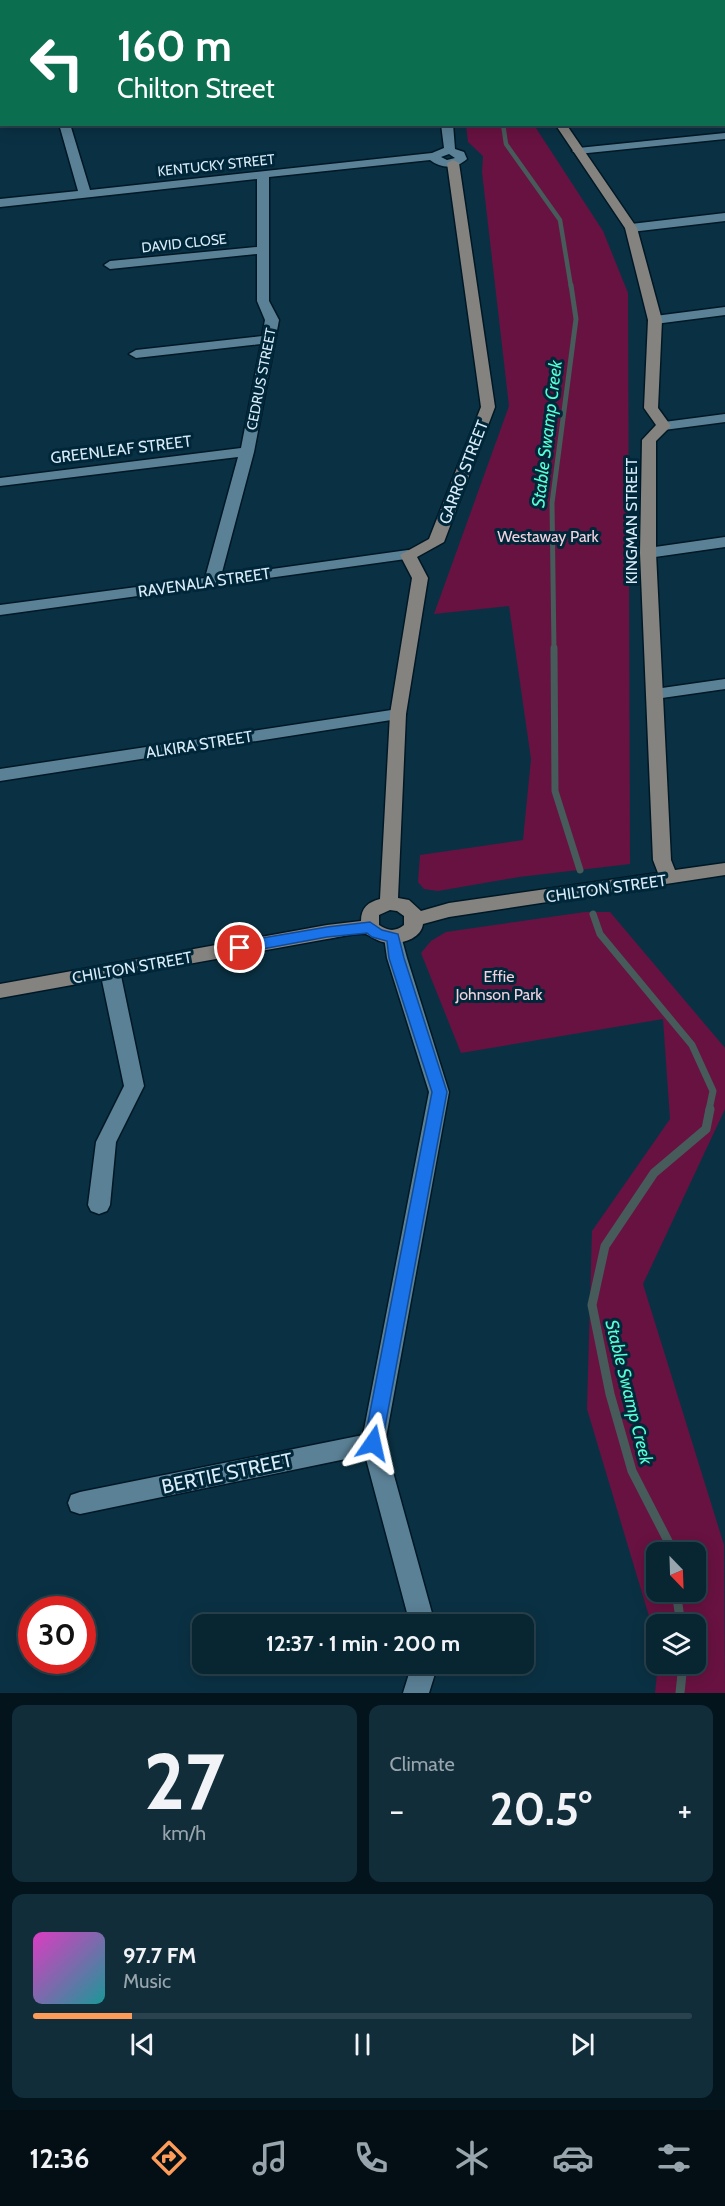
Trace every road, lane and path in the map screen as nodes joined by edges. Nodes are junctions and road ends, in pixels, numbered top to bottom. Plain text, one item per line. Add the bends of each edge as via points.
1 (65, 126) edge
2 (447, 126) edge
3 (561, 126) edge
4 (725, 136) edge
5 (578, 152) junction
6 (451, 157) junction
7 (263, 175) junction
8 (85, 194) junction
9 (0, 203) edge
10 (725, 217) edge
11 (631, 228) junction
12 (261, 250) junction
13 (110, 266) dead end
14 (725, 311) edge
15 (655, 320) junction
16 (269, 339) junction
17 (136, 354) dead end
18 (725, 418) edge
19 (664, 426) junction
20 (247, 452) junction
21 (0, 482) edge
22 (725, 542) edge
23 (648, 553) junction
24 (408, 555) junction
25 (212, 580) junction
26 (0, 610) edge
27 (725, 684) edge
28 (656, 694) junction
29 (398, 714) junction
30 (0, 774) edge
31 (725, 869) edge
32 (669, 879) junction
33 (390, 903) junction
34 (416, 919) junction
35 (370, 927) junction
36 (393, 937) junction
37 (110, 971) junction
38 (0, 991) edge
39 (99, 1205) dead end
40 (373, 1443) junction
41 (80, 1503) dead end
42 (420, 1614) edge
43 (423, 1674) edge
44 (416, 1693) edge

1 - 8 street
2 - 6 street, GARRO STREET
3 - 5 street
4 - 5 street
5 - 11 street
6 - 7 street, KENTUCKY STREET
6 - 24 street, GARRO STREET via 488,407 436,542
7 - 8 street, KENTUCKY STREET
7 - 12 street, CEDRUS STREET
8 - 9 street, KENTUCKY STREET
10 - 11 street
11 - 15 street
12 - 13 street, DAVID CLOSE
12 - 16 street, CEDRUS STREET via 263,301 272,320
14 - 15 street
15 - 19 street via 651,408
16 - 17 street
16 - 20 street, CEDRUS STREET
18 - 19 street
19 - 23 street, KINGMAN STREET via 649,440
20 - 21 street, GREENLEAF STREET
20 - 25 street, CEDRUS STREET
22 - 23 street
23 - 28 street, KINGMAN STREET
24 - 25 street, RAVENALA STREET
24 - 29 street via 420,578
25 - 26 street, RAVENALA STREET
27 - 28 street
28 - 32 street, KINGMAN STREET via 662,860
29 - 30 street, ALKIRA STREET
29 - 33 street
31 - 32 street, CHILTON STREET
32 - 34 street, CHILTON STREET via 449,910
33 - 34 street via 407,908
33 - 35 street via 378,906 370,914
34 - 36 street via 410,931
35 - 36 street via 377,934
35 - 37 street, CHILTON STREET
36 - 40 street via 396,958 439,1092
37 - 38 street, CHILTON STREET
37 - 39 street via 134,1086 106,1142
40 - 41 street, BERTIE STREET
40 - 42 street
43 - 44 street

